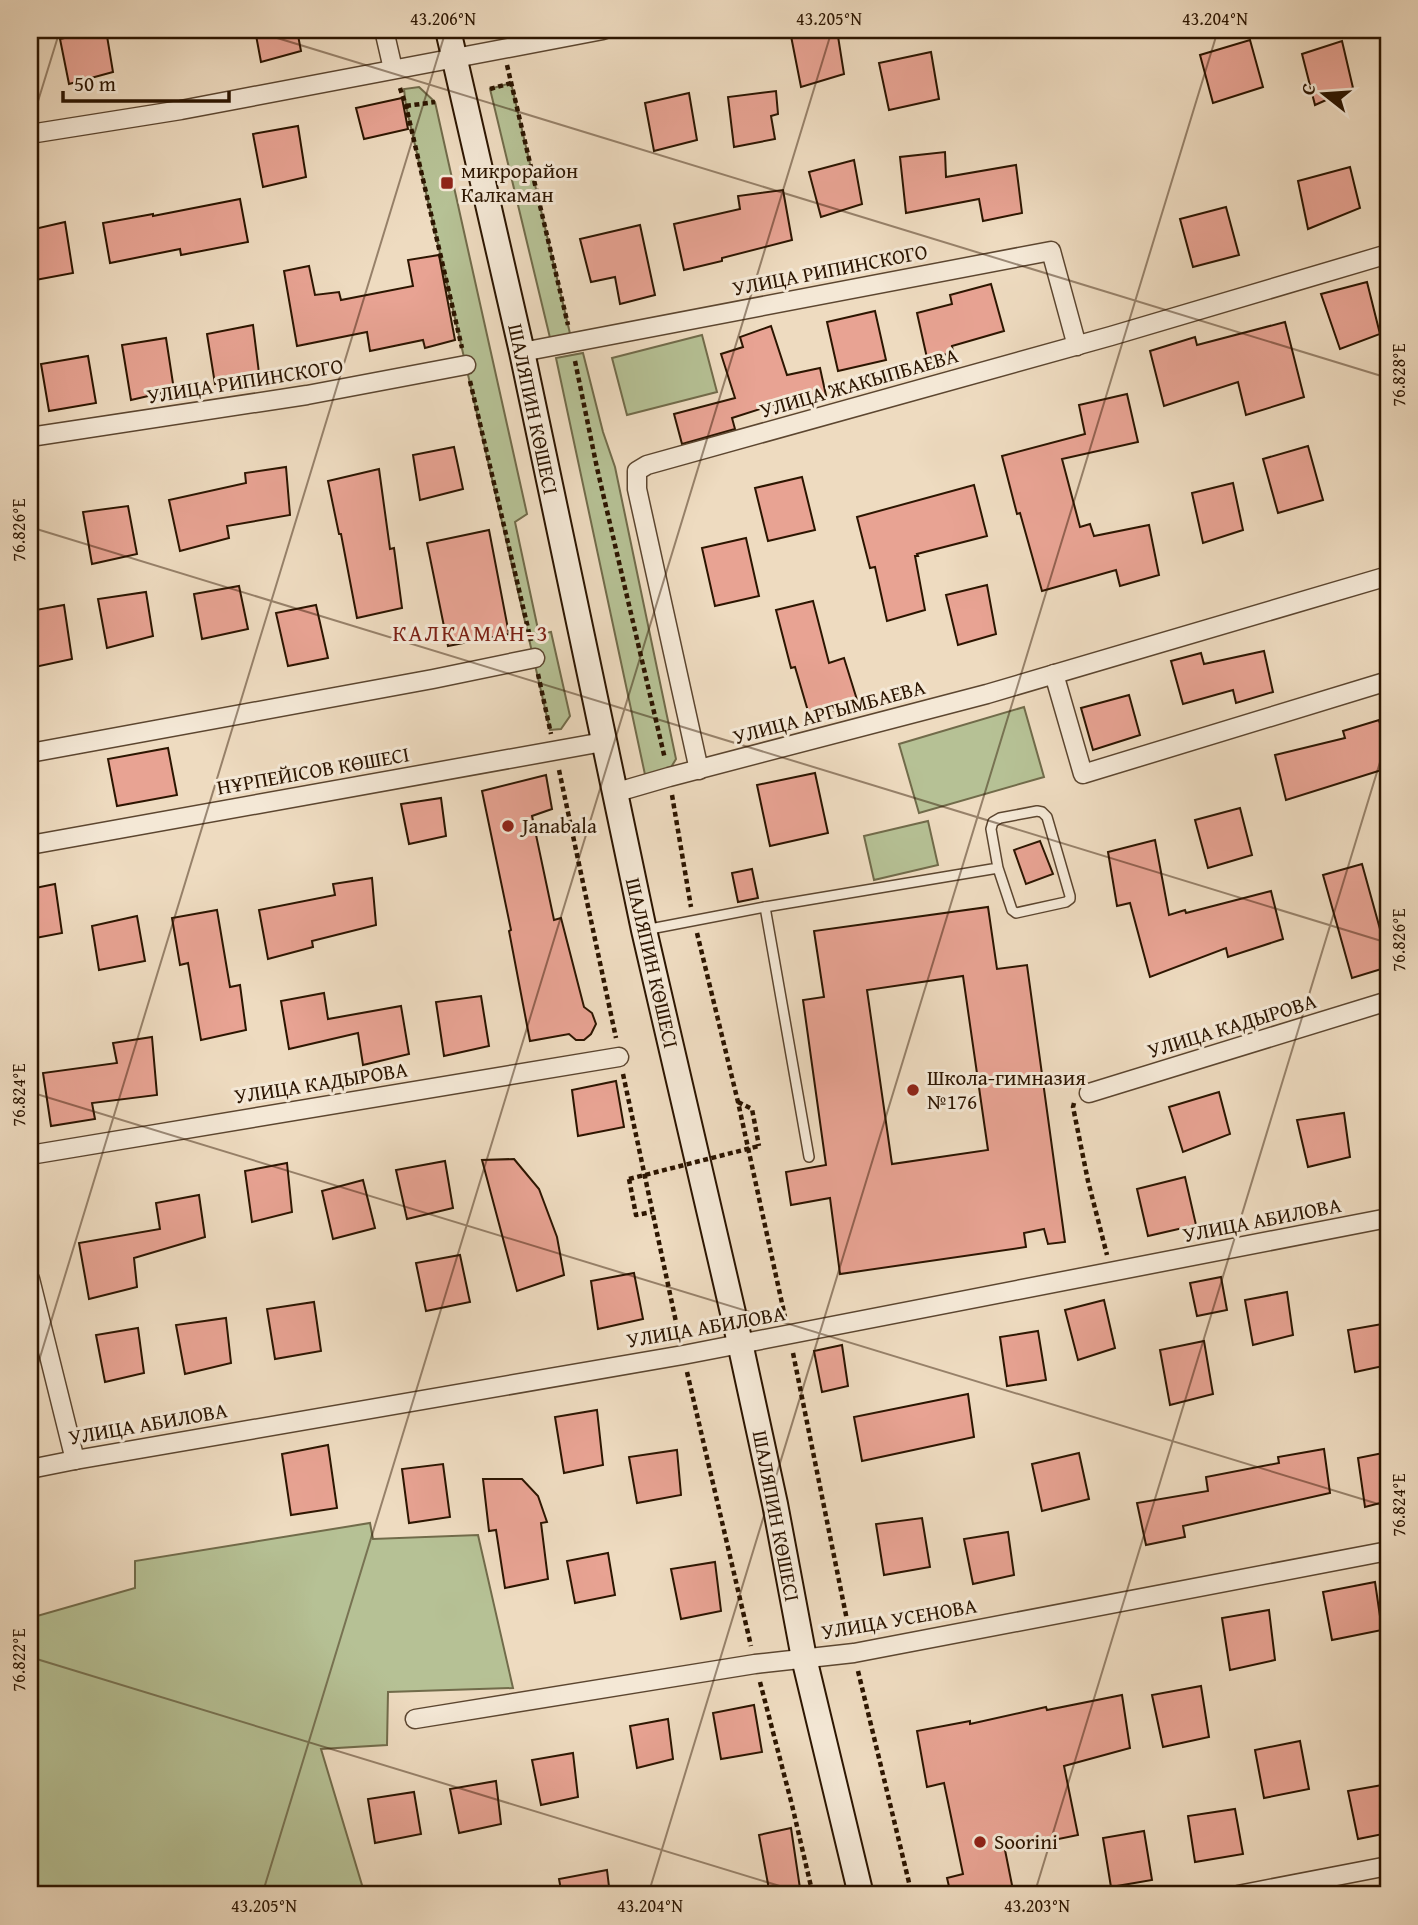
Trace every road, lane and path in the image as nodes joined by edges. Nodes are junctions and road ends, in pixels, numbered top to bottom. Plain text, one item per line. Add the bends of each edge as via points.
1 (384, 30) edge
2 (448, 30) edge
3 (603, 30) edge
4 (503, 48) junction
5 (453, 58) junction
6 (393, 69) junction
7 (511, 83) junction
8 (490, 89) dead end
9 (435, 102) dead end
10 (406, 106) junction
11 (30, 134) edge
12 (1388, 254) edge
13 (572, 342) junction
14 (1077, 346) junction
15 (522, 352) junction
16 (466, 365) junction
17 (30, 437) edge
18 (1388, 576) edge
19 (535, 658) junction
20 (1054, 674) junction
21 (1388, 681) edge
22 (603, 742) junction
23 (555, 751) junction
24 (30, 753) edge
25 (699, 770) junction
26 (669, 777) junction
27 (614, 793) junction
28 (30, 845) edge
29 (999, 868) junction
30 (765, 907) junction
31 (694, 920) junction
32 (643, 930) junction
33 (1388, 1001) edge
34 (620, 1057) junction
35 (1089, 1093) joint
36 (738, 1102) junction
37 (30, 1155) edge
38 (809, 1157) dead end
39 (652, 1212) junction
40 (1388, 1218) edge
41 (1111, 1272) junction
42 (30, 1279) edge
43 (789, 1335) junction
44 (740, 1343) junction
45 (683, 1355) junction
46 (75, 1460) junction
47 (30, 1469) edge
48 (1388, 1551) edge
49 (854, 1653) junction
50 (804, 1658) junction
51 (755, 1664) junction
52 (415, 1719) dead end
53 (1388, 1866) edge
54 (813, 1895) edge
55 (861, 1895) edge
56 (912, 1895) edge
57 (1238, 1895) edge

1 - 6 street
2 - 5 main road, ШАЛЯПИН КӨШЕСІ
3 - 4 street
4 - 5 street
4 - 7 path
5 - 6 street
5 - 15 main road, ШАЛЯПИН КӨШЕСІ
6 - 10 path
6 - 11 street
7 - 8 path
7 - 13 path
9 - 10 path
10 - 16 path
12 - 14 street, УЛИЦА ЖАКЫПБАЕВА
13 - 14 street, УЛИЦА РИПИНСКОГО via 1051,251
13 - 15 street, УЛИЦА РИПИНСКОГО
13 - 26 path
14 - 25 street, УЛИЦА ЖАКЫПБАЕВА via 638,471 637,489
15 - 22 main road, ШАЛЯПИН КӨШЕСІ
16 - 17 street, УЛИЦА РИПИНСКОГО via 307,395
16 - 19 path
18 - 20 street, УЛИЦА АРГЫМБАЕВА
19 - 23 path
19 - 24 street
20 - 21 street via 1083,774
20 - 25 street, УЛИЦА АРГЫМБАЕВА
22 - 23 street, НҰРПЕЙІСОВ КӨШЕСІ
22 - 27 main road, ШАЛЯПИН КӨШЕСІ
23 - 28 street, НҰРПЕЙІСОВ КӨШЕСІ
23 - 34 path
25 - 26 street, УЛИЦА АРГЫМБАЕВА
26 - 27 street, УЛИЦА АРГЫМБАЕВА
26 - 31 path
27 - 32 main road, ШАЛЯПИН КӨШЕСІ
29 - 29 lane via 1016,913 1070,899 1042,812 992,822
29 - 30 lane
30 - 31 lane
30 - 38 lane
31 - 32 lane
31 - 36 path
32 - 44 main road, ШАЛЯПИН КӨШЕСІ
33 - 35 street, УЛИЦА КАДЫРОВА
34 - 37 street, УЛИЦА КАДЫРОВА
34 - 39 path
35 - 41 path via 1073,1107
36 - 39 path, bridge via 751,1109 759,1146 629,1179 636,1215
36 - 43 path
39 - 45 path
40 - 41 street, УЛИЦА АБИЛОВА
41 - 43 street, УЛИЦА АБИЛОВА
42 - 46 street
43 - 44 street, УЛИЦА АБИЛОВА
43 - 49 path
44 - 45 street, УЛИЦА АБИЛОВА
44 - 50 main road, ШАЛЯПИН КӨШЕСІ
45 - 46 street, УЛИЦА АБИЛОВА
45 - 51 path
46 - 47 street, УЛИЦА АБИЛОВА
48 - 49 street, УЛИЦА УСЕНОВА
49 - 50 street, УЛИЦА УСЕНОВА
49 - 56 path
50 - 51 street, УЛИЦА УСЕНОВА
50 - 55 main road, ШАЛЯПИН КӨШЕСІ
51 - 52 street, УЛИЦА УСЕНОВА
51 - 54 path
53 - 57 street

